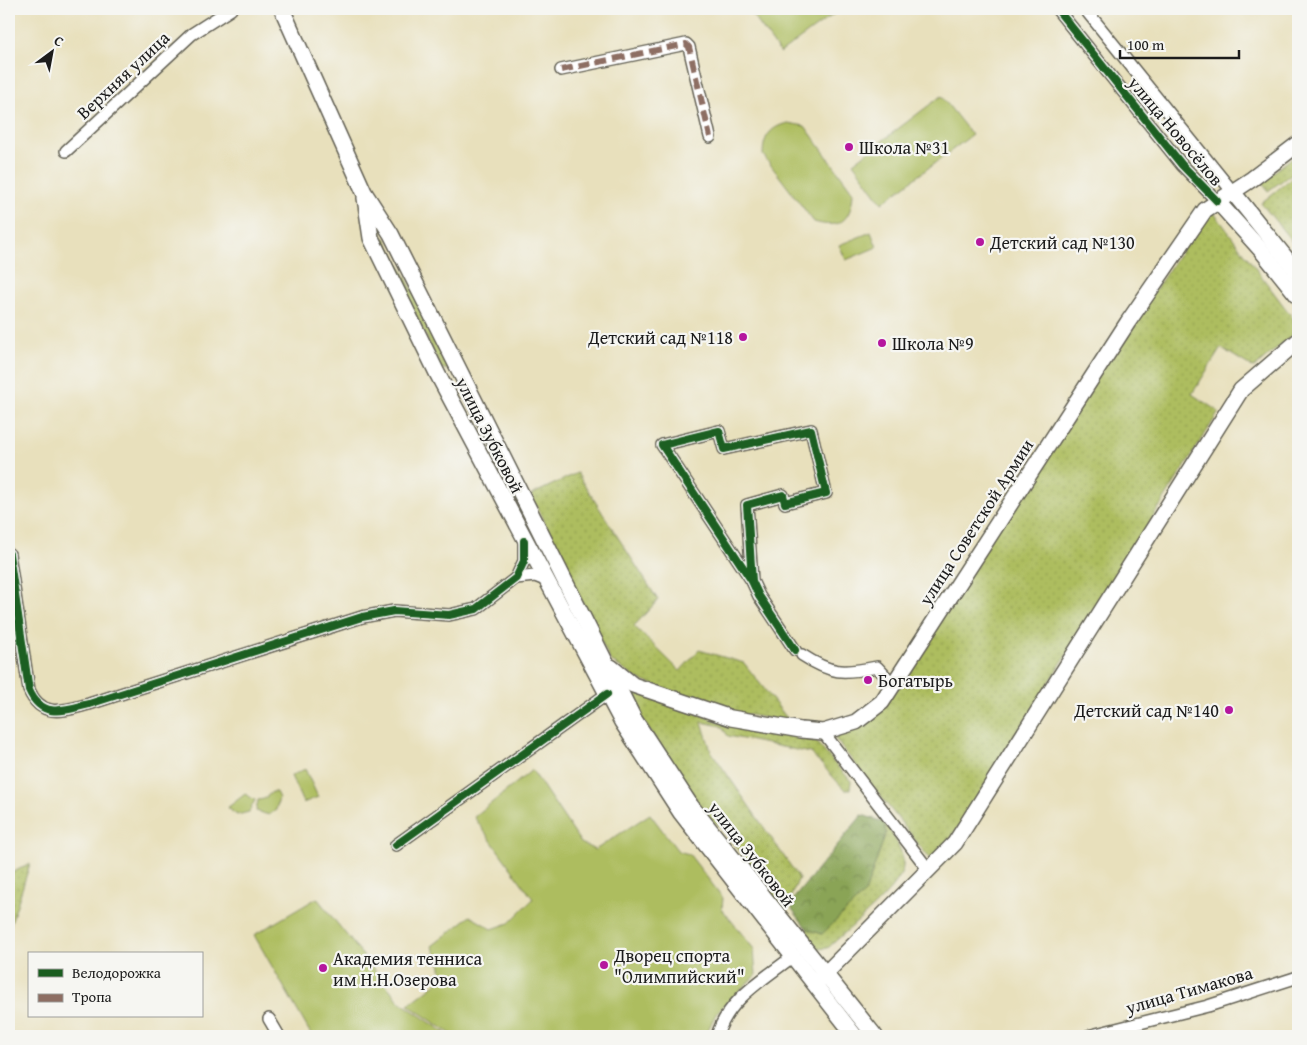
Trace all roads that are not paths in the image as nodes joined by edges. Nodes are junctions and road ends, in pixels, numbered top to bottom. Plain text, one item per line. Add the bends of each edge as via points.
1 (231, 9) edge
2 (282, 9) edge
3 (1057, 9) edge
4 (1085, 9) edge
5 (561, 70) dead end
6 (1162, 106) junction
7 (1146, 120) junction
8 (710, 137) dead end
9 (1298, 144) edge
10 (66, 152) dead end
11 (1232, 191) junction
12 (364, 192) junction
13 (1216, 201) junction
14 (391, 234) junction
15 (371, 238) junction
16 (1298, 273) edge
17 (1298, 296) edge
18 (1298, 341) edge
19 (455, 363) junction
20 (437, 373) junction
21 (466, 383) junction
22 (447, 392) junction
23 (478, 406) junction
24 (458, 415) junction
25 (522, 497) junction
26 (504, 503) junction
27 (524, 541) junction
28 (9, 554) edge
29 (516, 578) junction
30 (545, 580) junction
31 (752, 581) junction
32 (606, 664) junction
33 (894, 684) junction
34 (633, 685) junction
35 (609, 688) junction
36 (823, 732) junction
37 (396, 845) dead end
38 (928, 869) junction
39 (792, 957) junction
40 (1298, 977) edge
41 (820, 980) junction
42 (269, 1018) dead end
43 (279, 1036) edge
44 (718, 1036) edge
45 (855, 1036) edge
46 (875, 1036) edge
47 (1088, 1036) edge

1 - 10 street, Верхняя улица via 192,34
2 - 12 main road, улица Зубковой
3 - 7 street, улица Новосёлов
4 - 6 street, улица Новосёлов
5 - 8 street via 686,44
6 - 7 street, улица Новосёлов
6 - 11 street, улица Новосёлов
7 - 13 street, улица Новосёлов
9 - 11 main road, улица Советской Армии
11 - 13 main road, улица Советской Армии
11 - 16 main road, улица Новосёлов
12 - 14 main road, улица Зубковой
12 - 15 main road, улица Зубковой
13 - 17 main road, улица Новосёлов via 1234,217
13 - 33 main road, улица Советской Армии via 1204,210 1141,302
14 - 15 main road via 382,227 374,230
14 - 19 main road, улица Зубковой
15 - 20 main road, улица Зубковой
18 - 38 main road via 1241,390 955,843
19 - 20 main road via 453,371 446,376
19 - 21 main road, улица Зубковой
20 - 22 main road, улица Зубковой
21 - 22 main road via 457,378 449,383
21 - 23 main road, улица Зубковой
22 - 24 main road, улица Зубковой
23 - 24 main road
23 - 25 main road, улица Зубковой
24 - 26 main road, улица Зубковой
25 - 26 main road via 514,489 507,492
25 - 32 main road, улица Зубковой
26 - 27 main road, улица Зубковой
27 - 29 street via 524,561
27 - 30 main road, улица Зубковой
28 - 29 street via 29,690 40,705 56,712 362,618 394,611 432,615 464,612 488,602
29 - 30 street via 535,576
30 - 35 main road, улица Зубковой
31 - 31 street via 747,573 662,444 719,432 724,449 810,430 826,493 785,504 783,495 747,505
31 - 33 street via 798,652 820,667 846,673 877,667
32 - 34 main road, улица Советской Армии
32 - 35 main road, улица Зубковой
33 - 36 main road, улица Советской Армии via 882,702 856,722
34 - 35 main road
34 - 36 main road, улица Советской Армии via 731,718
35 - 37 street
35 - 39 main road, улица Зубковой via 622,722 680,813
35 - 41 main road, улица Зубковой via 634,719 691,806
36 - 38 street
38 - 41 main road
39 - 41 main road, улица Зубковой
39 - 44 street via 732,1006 722,1020
40 - 47 street, улица Тимакова via 1208,1006
41 - 45 main road, улица Зубковой
41 - 46 main road, улица Зубковой
42 - 43 street

